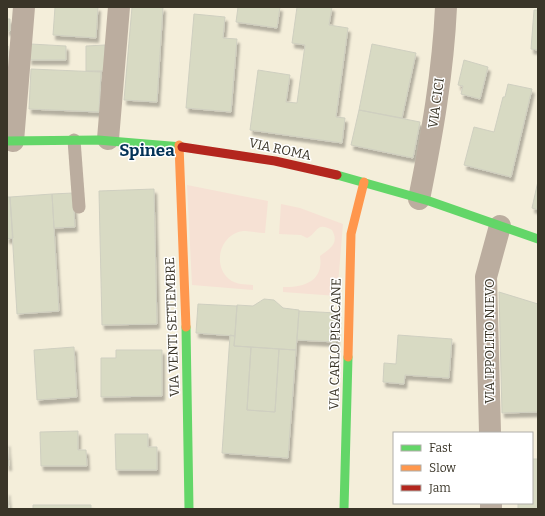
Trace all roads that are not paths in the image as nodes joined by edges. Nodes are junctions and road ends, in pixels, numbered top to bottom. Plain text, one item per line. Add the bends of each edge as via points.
1 (24, 7) edge
2 (119, 7) edge
3 (446, 7) edge
4 (108, 139) junction
5 (74, 140) junction
6 (10, 141) edge
7 (179, 145) junction
8 (364, 182) junction
9 (419, 199) junction
10 (79, 207) dead end
11 (500, 226) junction
12 (538, 239) edge
13 (490, 432) edge
14 (189, 509) edge
15 (344, 509) edge

1 - 6 street
2 - 4 street
3 - 9 street, VIA CICI via 445,40 436,111
4 - 5 street, VIA ROMA
4 - 7 street, VIA ROMA
5 - 6 street, VIA ROMA
5 - 10 lane
7 - 8 street, VIA ROMA via 266,159
7 - 14 street, VIA VENTI SETTEMBRE
8 - 9 street, VIA ROMA
8 - 15 street, VIA CARLO PISACANE via 350,234
9 - 11 street, VIA ROMA
11 - 12 street, VIA ROMA
11 - 13 street, VIA IPPOLITO NIEVO via 486,277

